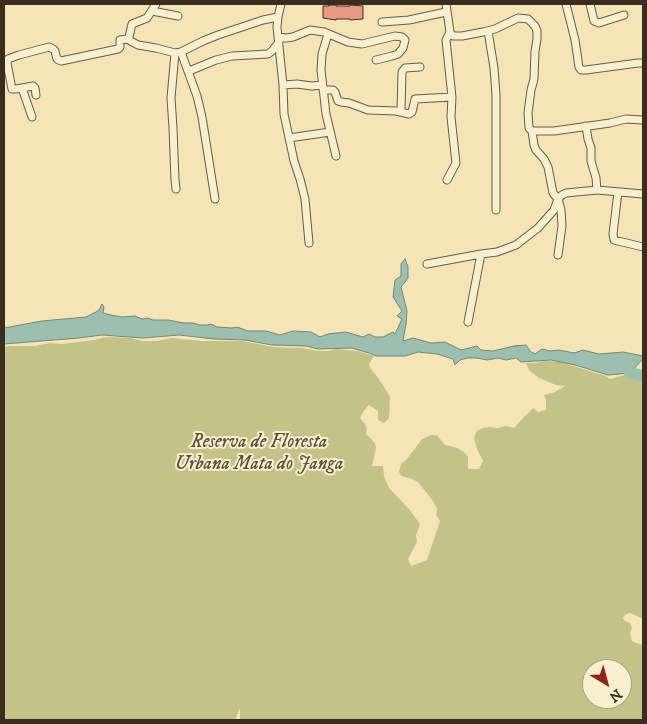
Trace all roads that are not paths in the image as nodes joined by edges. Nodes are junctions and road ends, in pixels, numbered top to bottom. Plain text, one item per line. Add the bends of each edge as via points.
1 (156, 4) edge
2 (281, 4) edge
3 (446, 4) edge
4 (566, 4) edge
5 (590, 4) edge
6 (152, 11) junction
7 (446, 12) junction
8 (624, 15) dead end
9 (178, 16) dead end
10 (278, 17) junction
11 (382, 22) dead end
12 (488, 31) junction
13 (450, 32) junction
14 (328, 34) junction
15 (127, 39) junction
16 (279, 40) junction
17 (178, 52) junction
18 (376, 60) dead end
19 (643, 63) edge
20 (420, 67) dead end
21 (189, 71) junction
22 (283, 84) junction
23 (22, 88) junction
24 (323, 88) junction
25 (36, 95) dead end
26 (452, 97) junction
27 (401, 111) junction
28 (32, 117) dead end
29 (643, 120) edge
30 (586, 126) junction
31 (534, 131) junction
32 (330, 132) junction
33 (289, 138) junction
34 (336, 156) dead end
35 (447, 180) dead end
36 (176, 189) dead end
37 (596, 190) junction
38 (618, 192) junction
39 (643, 194) edge
40 (215, 198) dead end
41 (558, 199) junction
42 (496, 210) dead end
43 (309, 243) dead end
44 (643, 247) edge
45 (481, 254) junction
46 (558, 255) dead end
47 (427, 264) dead end
48 (468, 322) dead end

1 - 6 street
2 - 10 street
3 - 7 street
4 - 19 street via 581,70
5 - 8 street via 594,21 599,23
6 - 9 street
6 - 15 street via 147,18 132,24
7 - 11 street
7 - 13 street
10 - 16 street
10 - 17 street via 218,34
12 - 13 street via 456,37
12 - 31 street via 518,18 528,19 535,26 528,113 529,128
12 - 42 street via 496,95
13 - 26 street via 446,40
14 - 16 street via 310,30
14 - 18 street via 362,44 399,36 405,40 398,54
14 - 24 street via 321,59
15 - 17 street via 138,45
15 - 23 street via 120,40 119,48 114,50 61,61 49,47 11,58 7,61 11,87 13,90
16 - 21 street via 268,54 232,56
16 - 22 street
17 - 21 street
17 - 36 street via 171,98
20 - 27 street via 407,68 402,72
21 - 40 street via 202,117
22 - 24 street
22 - 33 street
23 - 25 street via 34,86
23 - 28 street
24 - 27 street via 333,90 341,102 374,110
24 - 32 street
26 - 27 street via 415,99 412,112
26 - 35 street via 456,163
29 - 30 street via 626,119
30 - 31 street
30 - 37 street
31 - 41 street via 534,145 548,167 553,193
32 - 33 street
32 - 34 street
33 - 43 street via 305,200
37 - 38 street
37 - 41 street via 572,192
38 - 39 street
38 - 44 street via 613,238 616,242
41 - 45 street via 547,219 526,238 507,249
41 - 46 street via 562,216
45 - 47 street
45 - 48 street

